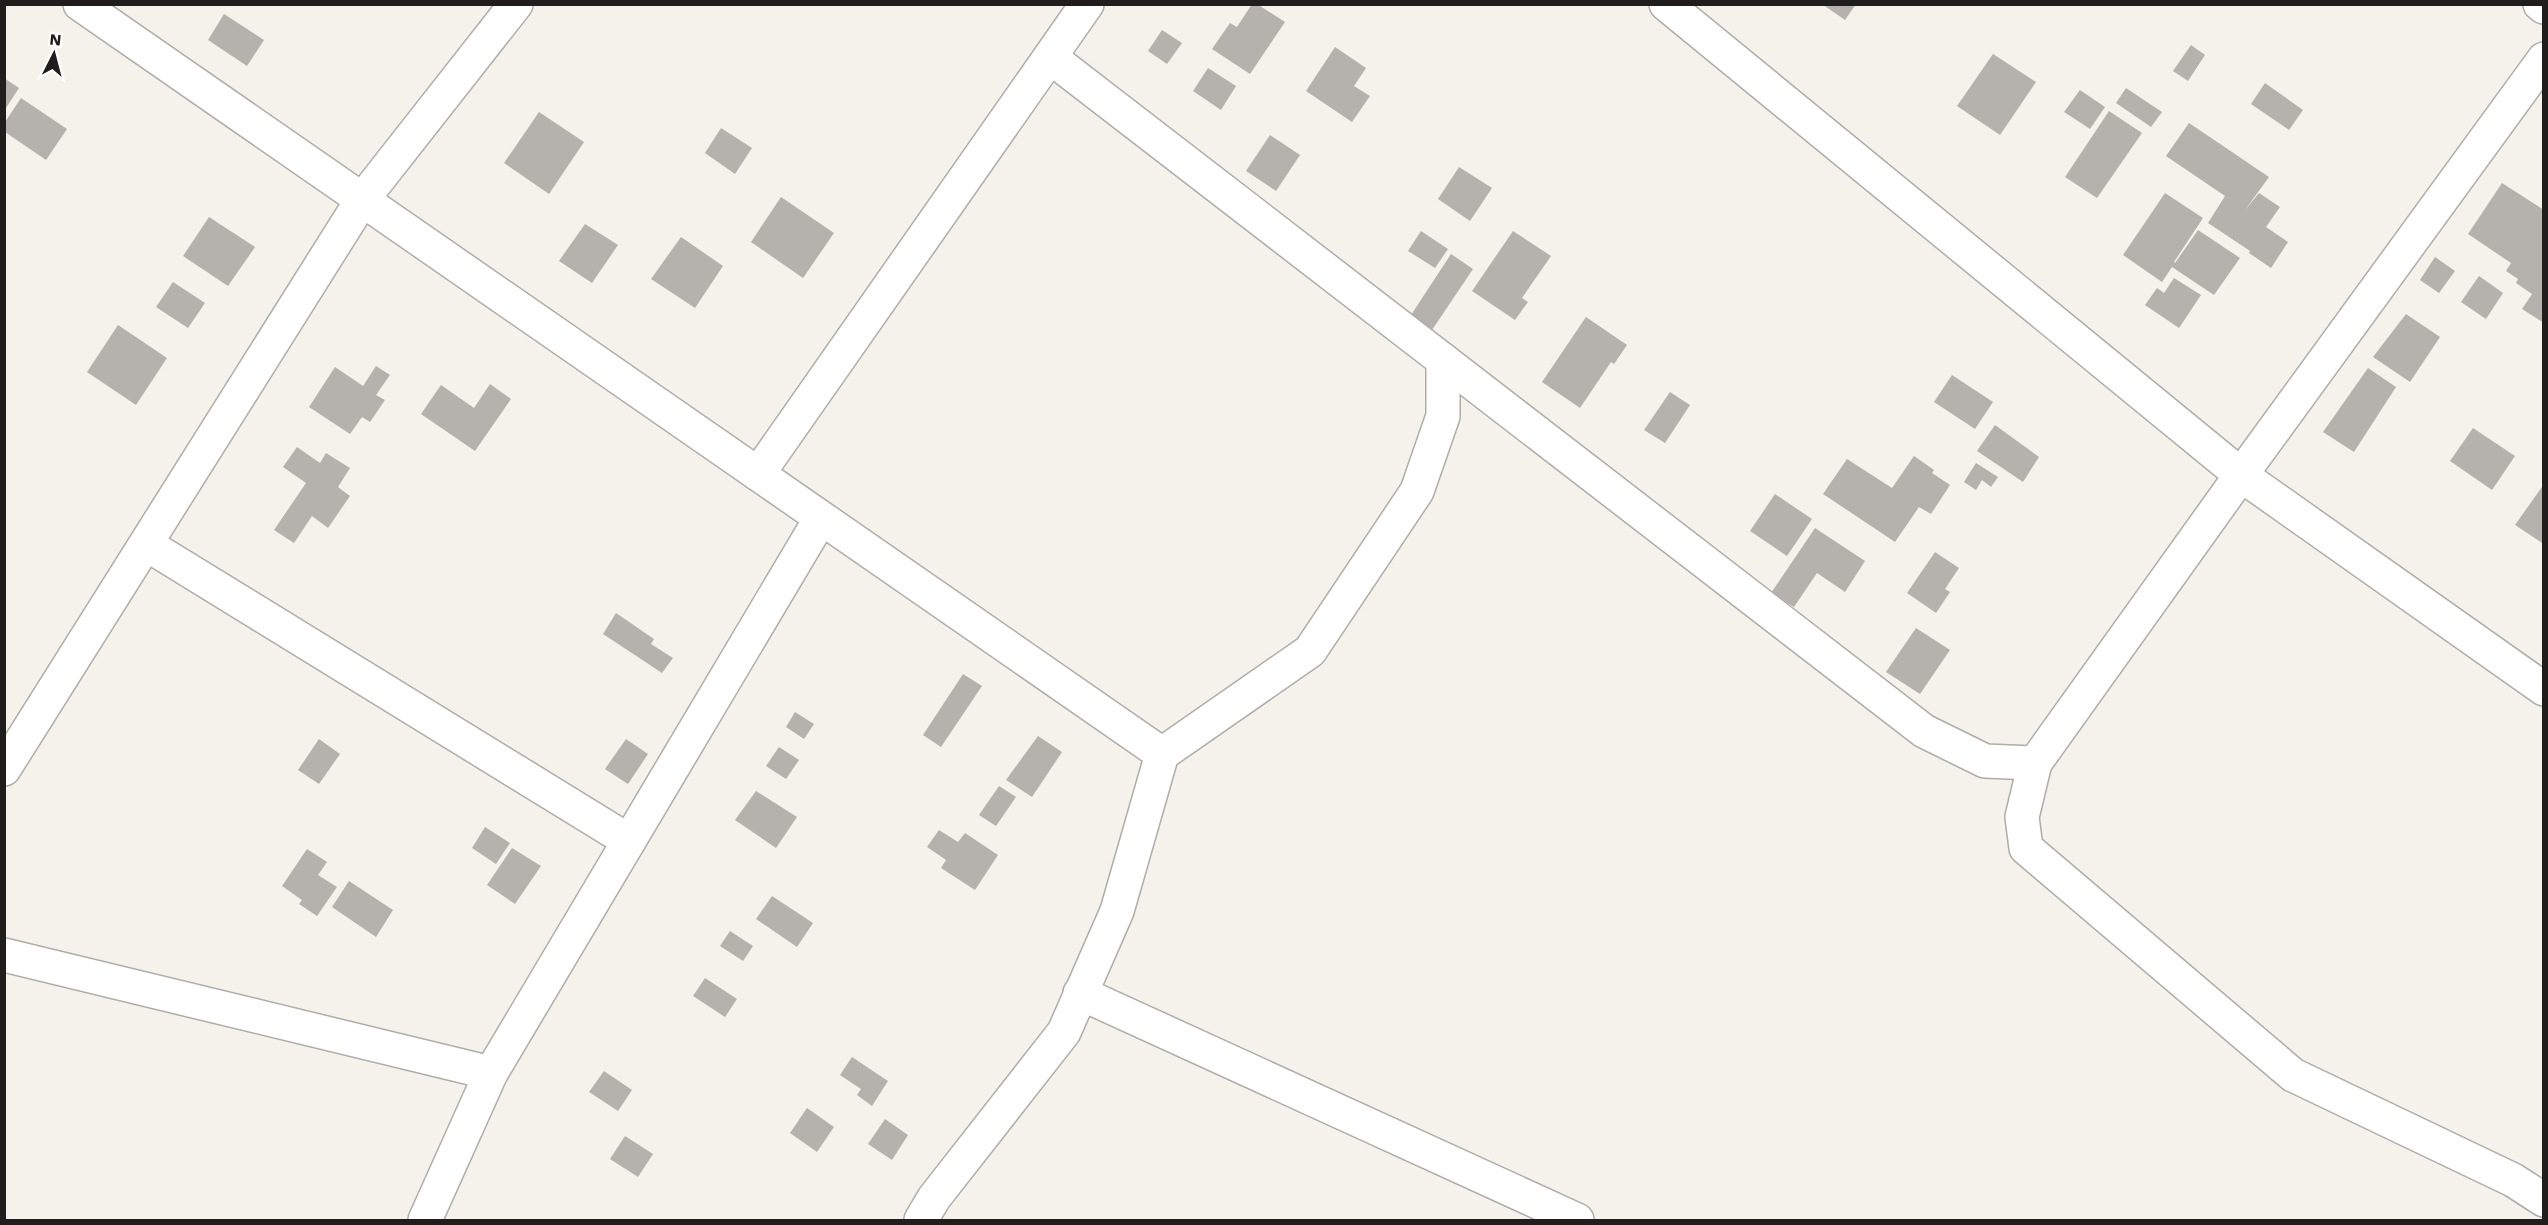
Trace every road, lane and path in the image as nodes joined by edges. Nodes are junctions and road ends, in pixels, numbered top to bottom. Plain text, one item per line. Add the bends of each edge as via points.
1 (80, 4) edge
2 (516, 4) edge
3 (1087, 4) edge
4 (1666, 4) edge
5 (2540, 4) edge
6 (2544, 7) edge
7 (1050, 57) junction
8 (2544, 60) edge
9 (362, 200) junction
10 (1443, 360) junction
11 (758, 474) junction
12 (2241, 475) junction
13 (821, 518) junction
14 (146, 544) junction
15 (2544, 689) edge
16 (1162, 754) junction
17 (2035, 763) junction
18 (4, 769) edge
19 (629, 841) junction
20 (4, 956) edge
21 (1080, 993) junction
22 (491, 1073) junction
23 (2544, 1200) edge
24 (425, 1221) edge
25 (921, 1221) edge
26 (1577, 1221) edge

1 - 9 street
2 - 9 street
3 - 7 street
4 - 12 street
5 - 6 street
7 - 10 street
7 - 11 street
8 - 12 street
9 - 11 street
9 - 14 street
10 - 16 street via 1443,416 1417,491 1310,651
10 - 17 street via 1924,731 1985,761
11 - 13 street
12 - 15 street
12 - 17 street
13 - 16 street
13 - 19 street
14 - 18 street
14 - 19 street
16 - 21 street via 1117,911
17 - 23 street via 2022,818 2026,848 2293,1076 2513,1180
19 - 22 street
20 - 22 street
21 - 25 street via 1064,1032 934,1198
21 - 26 street
22 - 24 street

